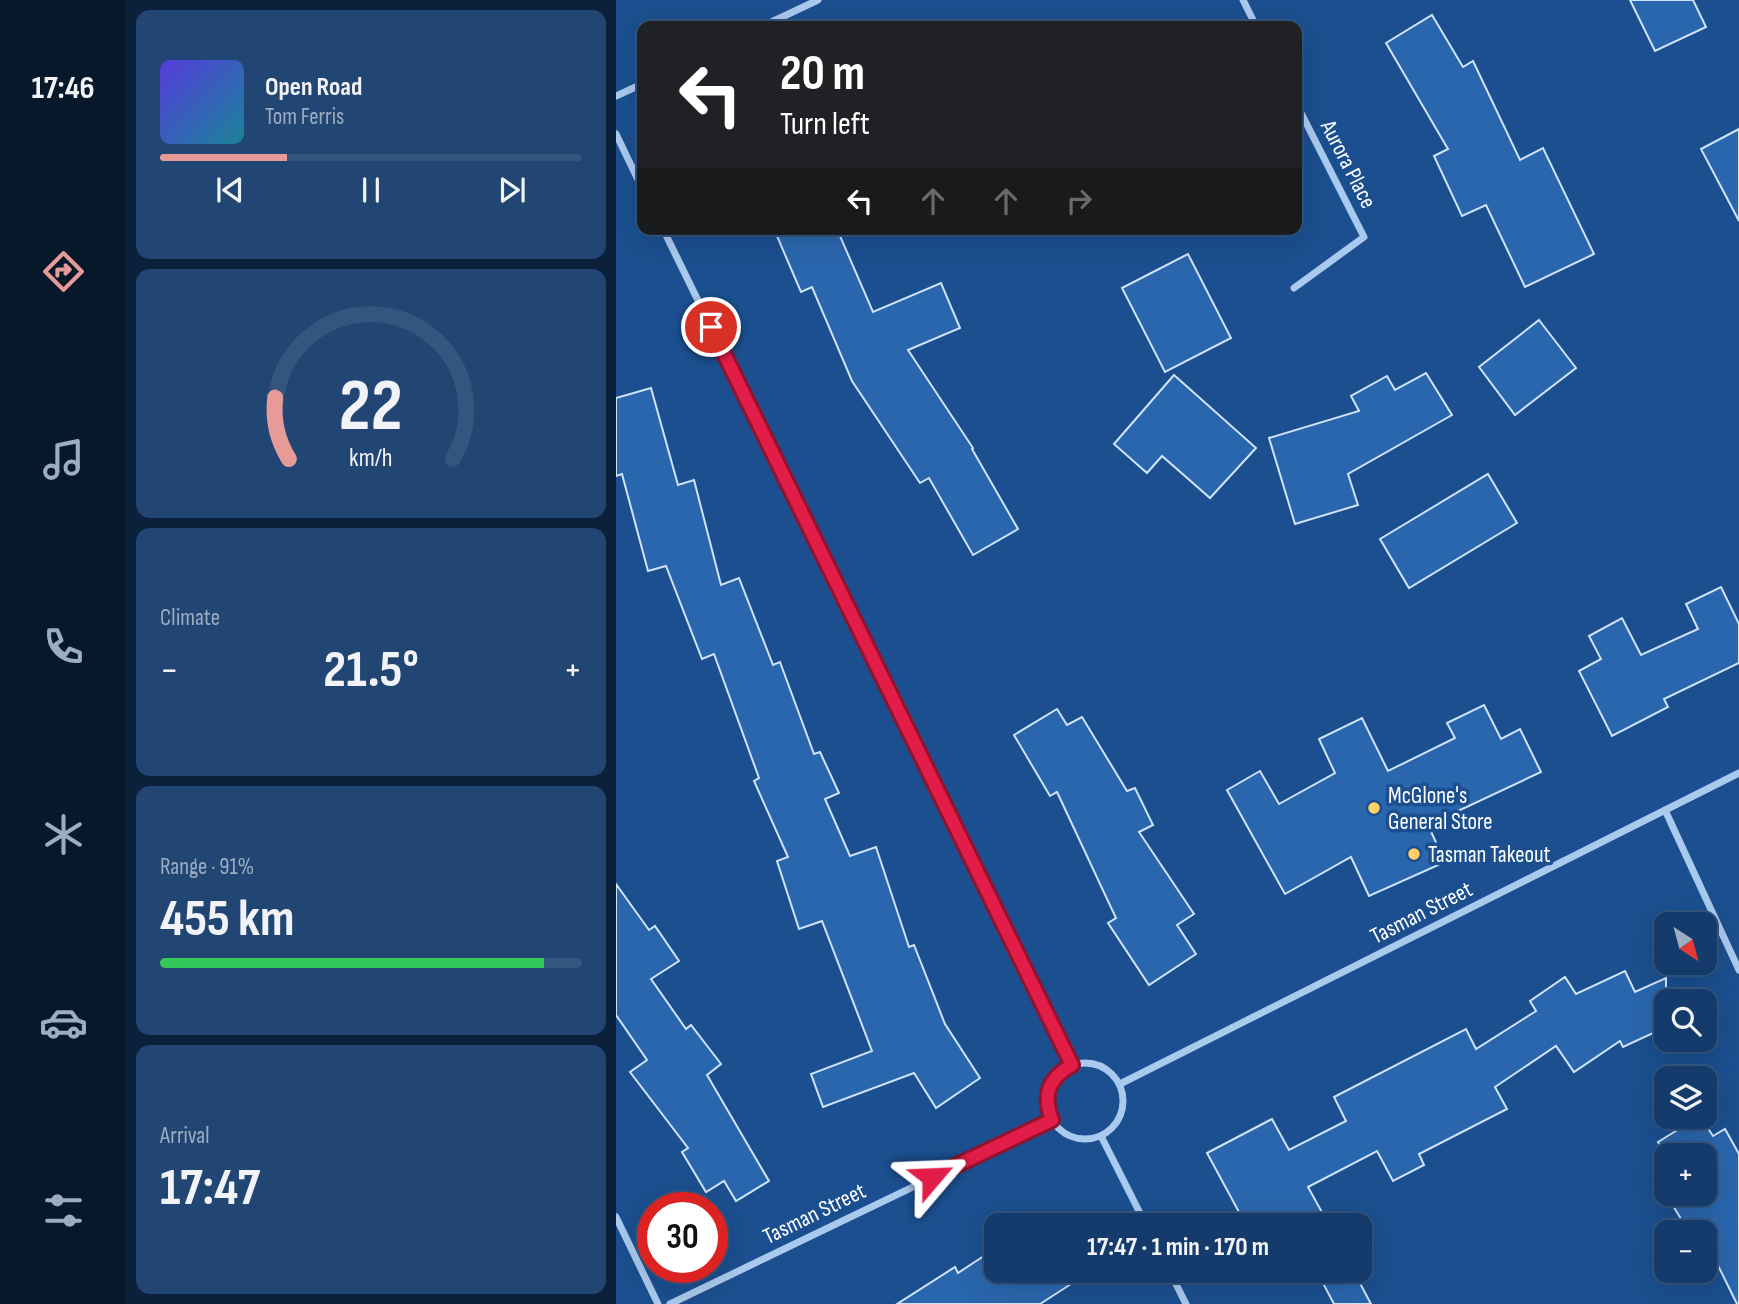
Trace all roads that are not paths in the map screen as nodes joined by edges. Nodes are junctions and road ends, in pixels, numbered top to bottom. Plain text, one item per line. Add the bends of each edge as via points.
1 (818, 0) edge
2 (1243, 0) edge
3 (774, 21) edge
4 (1254, 21) edge
5 (637, 86) edge
6 (616, 96) edge
7 (1302, 115) edge
8 (616, 134) edge
9 (637, 178) edge
10 (666, 235) edge
11 (1294, 288) dead end
12 (1739, 773) edge
13 (1665, 810) junction
14 (1739, 970) edge
15 (1072, 1065) junction
16 (1120, 1084) junction
17 (1052, 1120) junction
18 (1101, 1136) junction
19 (1140, 1213) edge
20 (616, 1217) edge
21 (1176, 1283) edge
22 (658, 1304) edge
23 (670, 1304) edge
24 (1186, 1304) edge

1 - 3 street
2 - 4 street
5 - 6 street
7 - 11 street, Aurora Place via 1364,237
8 - 9 street
10 - 15 street
12 - 13 street, Tasman Street
13 - 14 street
13 - 16 street, Tasman Street
15 - 16 street via 1100,1065
15 - 17 street via 1061,1071 1047,1094
16 - 18 street via 1123,1108 1119,1119
17 - 18 street via 1068,1136
17 - 23 street, Tasman Street
18 - 19 street
20 - 22 street
21 - 24 street

